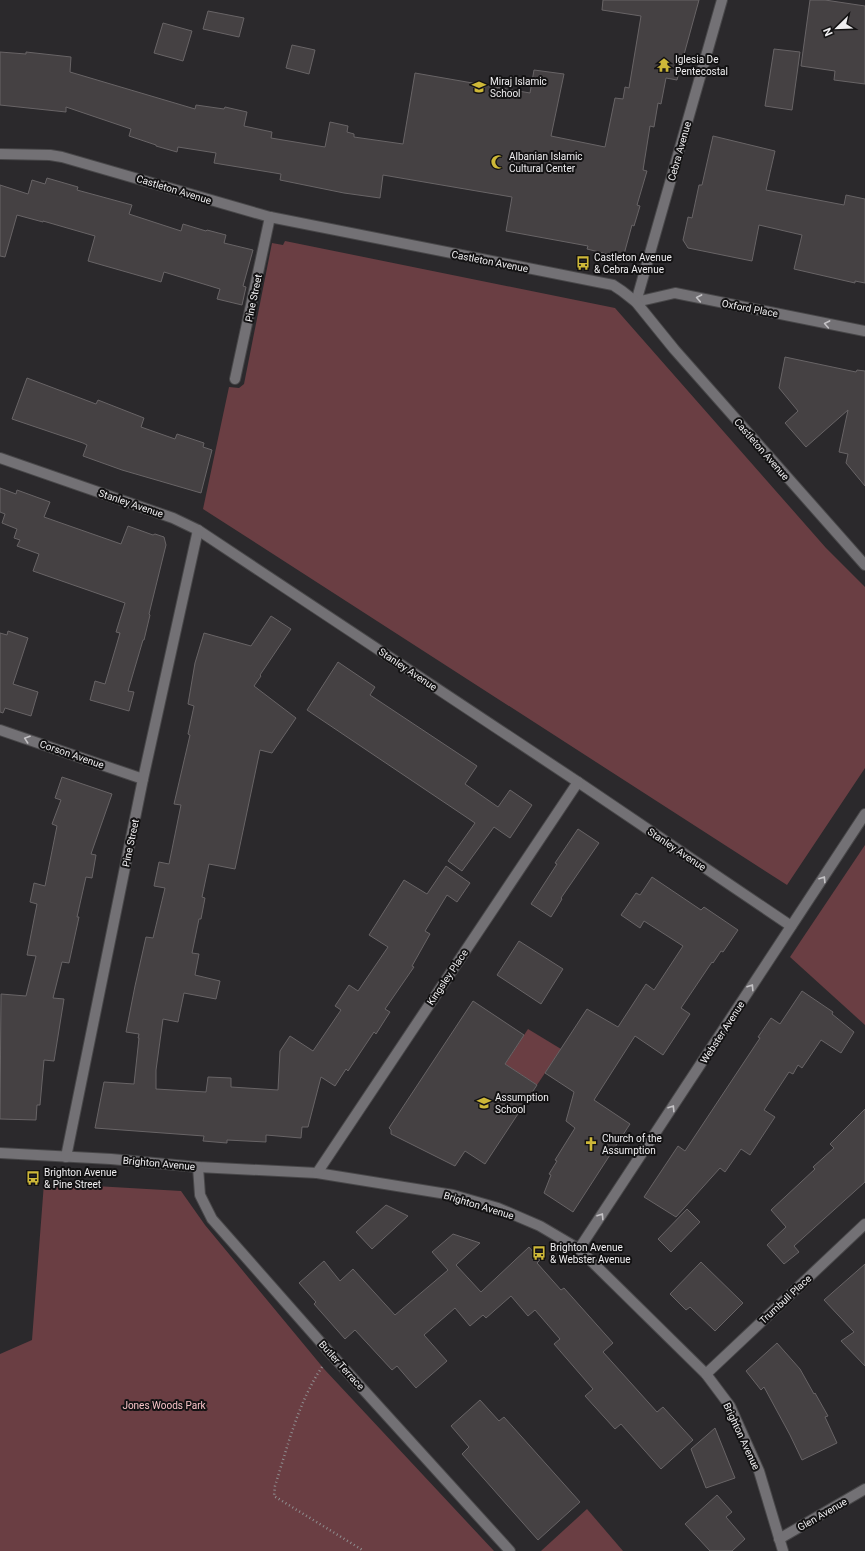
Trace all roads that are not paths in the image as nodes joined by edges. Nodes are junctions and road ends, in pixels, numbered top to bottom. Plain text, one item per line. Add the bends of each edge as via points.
1 (722, 0) edge
2 (0, 154) edge
3 (270, 217) junction
4 (636, 302) junction
5 (865, 331) edge
6 (235, 379) dead end
7 (0, 458) edge
8 (198, 530) junction
9 (865, 565) edge
10 (0, 730) edge
11 (143, 779) junction
12 (578, 782) junction
13 (865, 814) edge
14 (791, 926) junction
15 (0, 1153) edge
16 (66, 1157) junction
17 (198, 1166) junction
18 (317, 1173) junction
19 (865, 1224) edge
20 (580, 1249) junction
21 (706, 1374) junction
22 (865, 1489) edge
23 (779, 1539) junction
24 (510, 1551) edge
25 (783, 1551) edge

1 - 4 street, Cebra Avenue
2 - 3 street, Castleton Avenue via 50,155 76,160
3 - 4 street, Castleton Avenue via 613,285
3 - 6 street, Pine Street
5 -> 4 street, Oxford Place via 676,293
4 - 9 street, Castleton Avenue via 674,349
7 - 8 street, Stanley Avenue via 173,518
8 - 11 street, Pine Street
8 - 12 street, Stanley Avenue
11 -> 10 street, Corson Avenue
11 - 16 street, Pine Street
12 - 14 street, Stanley Avenue
12 - 18 street, Kingsley Place
14 -> 13 street, Webster Avenue
20 -> 14 street, Webster Avenue
15 - 16 street, Brighton Avenue
16 - 17 street, Brighton Avenue
17 - 18 street, Brighton Avenue
17 - 24 street, Butler Terrace via 200,1195 212,1219
18 - 20 street, Brighton Avenue via 461,1198 498,1208 540,1226
19 - 21 street, Trumbull Place
20 - 21 street, Brighton Avenue
21 - 23 street, Brighton Avenue via 730,1406 759,1471
22 - 23 street, Glen Avenue
23 - 25 street, Brighton Avenue

